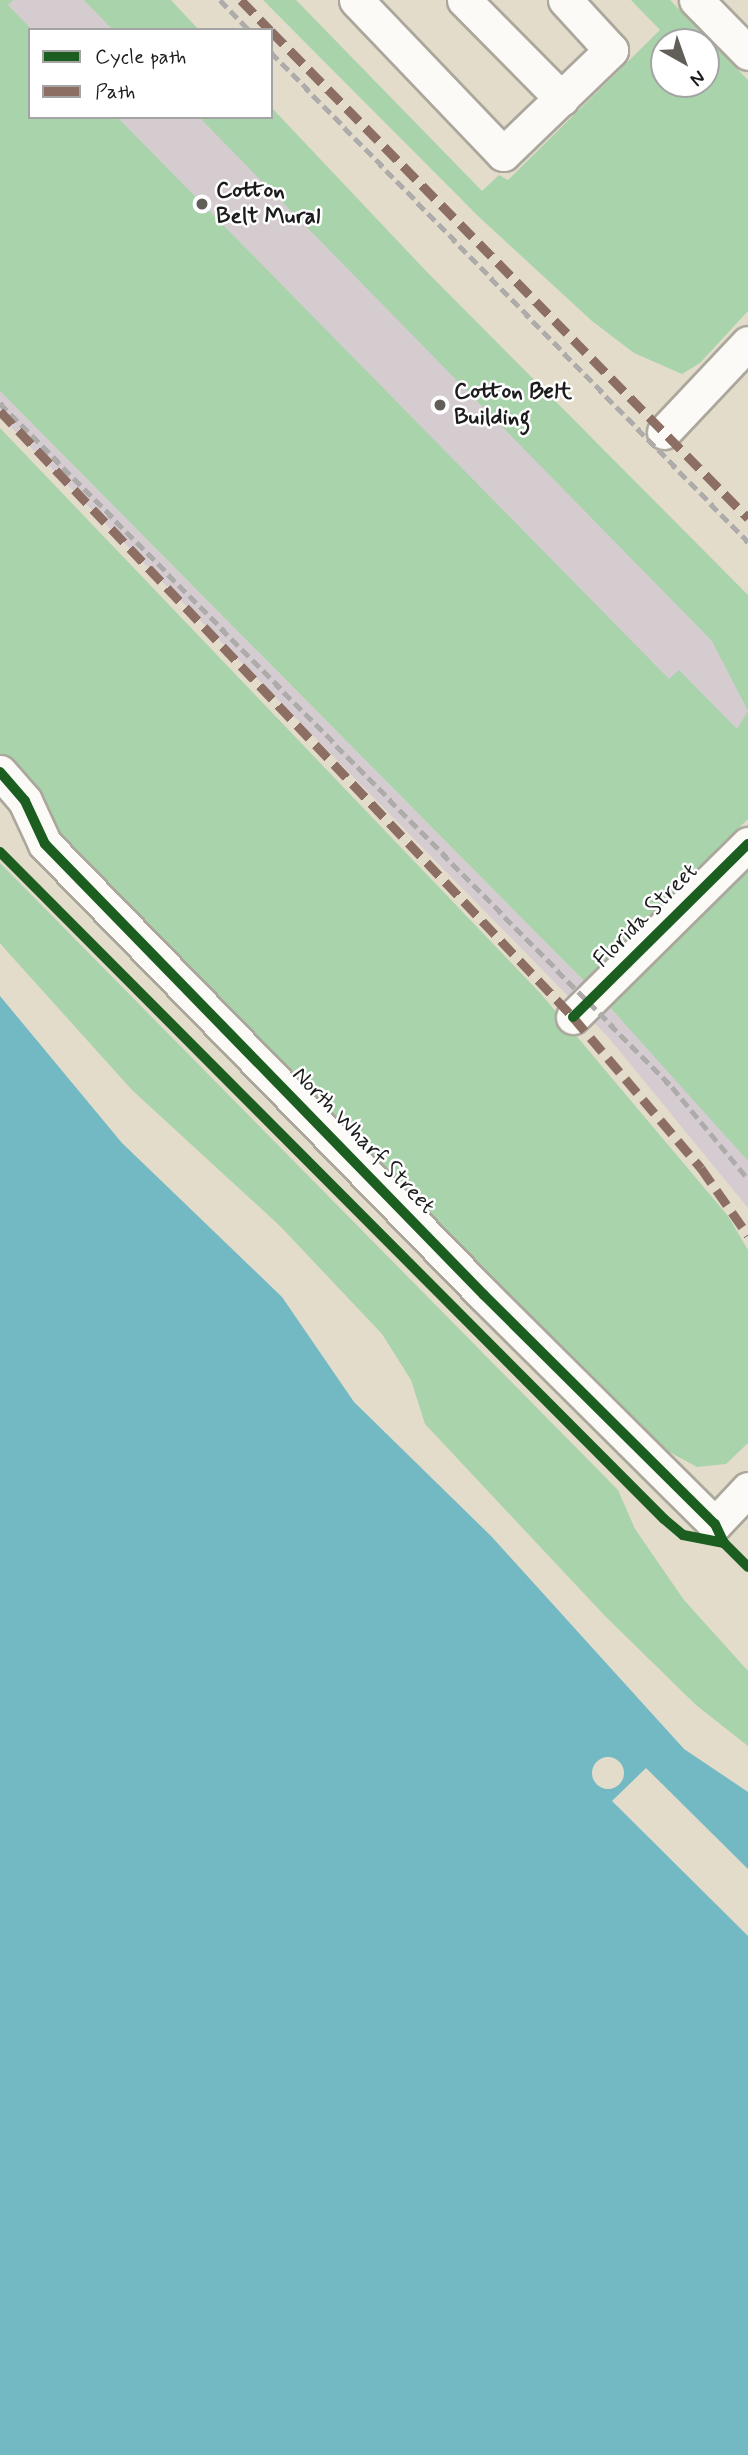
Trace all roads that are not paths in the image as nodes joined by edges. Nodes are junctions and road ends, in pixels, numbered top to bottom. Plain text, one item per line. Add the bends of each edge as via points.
1 (356, 0) edge
2 (464, 0) edge
3 (565, 0) edge
4 (696, 0) edge
5 (748, 53) edge
6 (562, 99) junction
7 (748, 343) edge
8 (664, 432) dead end
9 (0, 772) edge
10 (748, 844) edge
11 (573, 1017) dead end
12 (748, 1489) edge

1 - 6 street via 503,154
2 - 6 street
3 - 6 street via 611,50
4 - 5 street
7 - 8 street
9 - 12 street, North Wharf Street via 25,800 45,844 484,1295 715,1524
10 - 11 street, Florida Street

